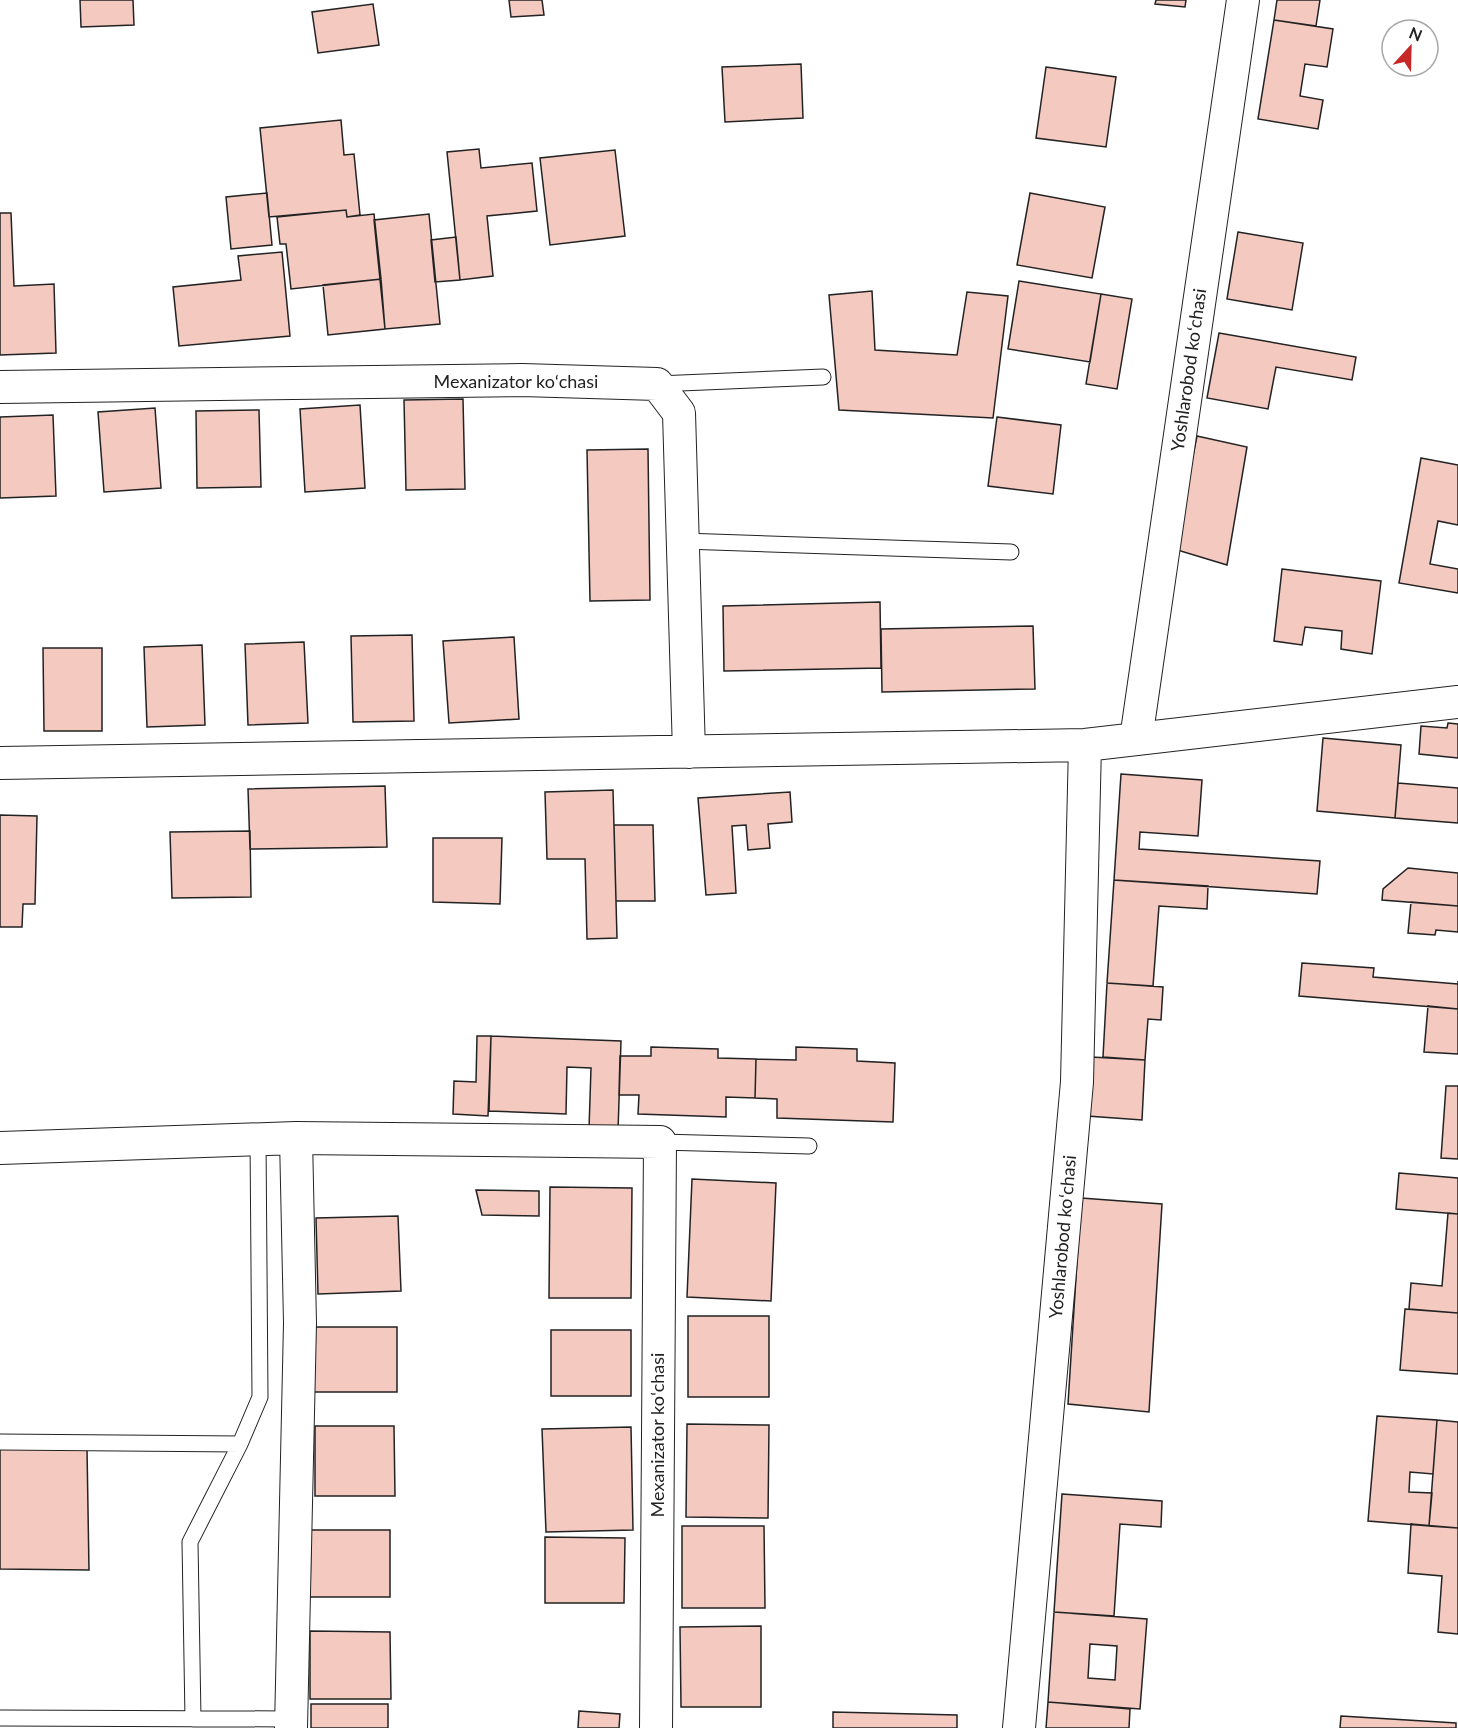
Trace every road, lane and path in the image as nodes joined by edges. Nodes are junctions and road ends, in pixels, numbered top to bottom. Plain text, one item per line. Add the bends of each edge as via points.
1 (1243, 0) edge
2 (823, 377) dead end
3 (657, 384) junction
4 (0, 387) edge
5 (683, 541) junction
6 (1011, 552) dead end
7 (1458, 702) edge
8 (1136, 739) junction
9 (1085, 745) junction
10 (689, 752) junction
11 (0, 764) edge
12 (258, 1138) junction
13 (296, 1138) junction
14 (660, 1142) junction
15 (809, 1146) dead end
16 (0, 1148) edge
17 (0, 1442) edge
18 (240, 1444) junction
19 (0, 1718) edge
20 (193, 1719) junction
21 (291, 1724) edge
22 (656, 1728) edge
23 (1019, 1728) edge

1 - 8 street, Yoshlarobod koʻchasi
2 - 3 lane
3 - 4 street, Mexanizator koʻchasi via 522,380
3 - 5 street via 679,413
5 - 6 lane
5 - 10 street
7 - 8 street
8 - 9 street
9 - 10 street
9 - 23 street, Yoshlarobod koʻchasi via 1077,1082
10 - 11 street
12 - 13 street
12 - 16 street
12 - 18 lane via 260,1397
13 - 14 street
13 - 21 street via 300,1323
14 - 15 lane
14 - 22 street, Mexanizator koʻchasi
17 - 18 lane
18 - 20 lane via 190,1542
19 - 20 lane
20 - 21 lane

